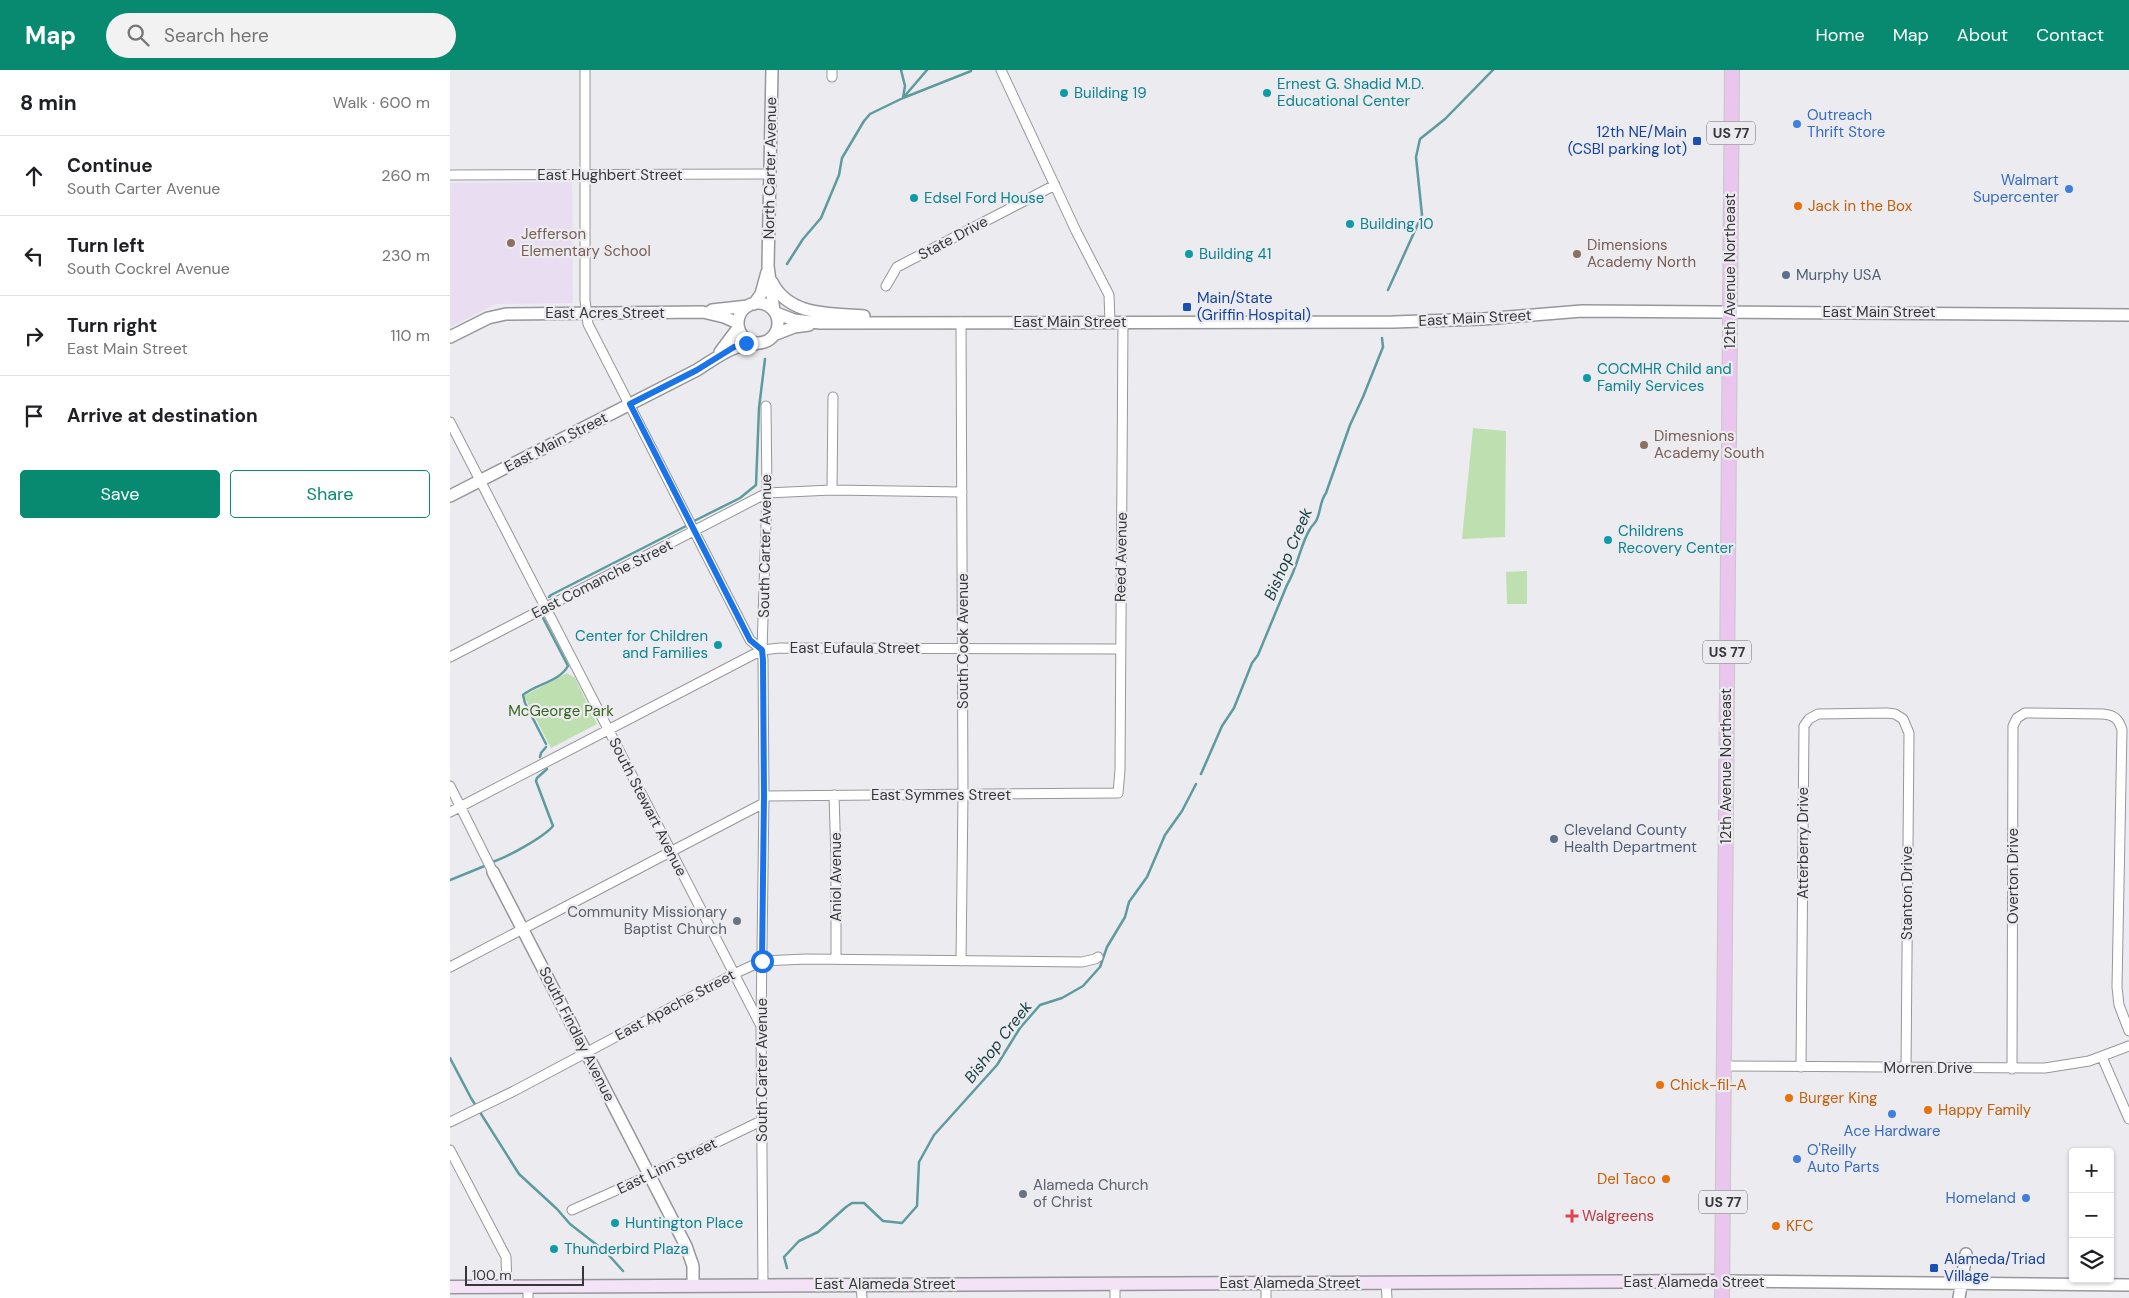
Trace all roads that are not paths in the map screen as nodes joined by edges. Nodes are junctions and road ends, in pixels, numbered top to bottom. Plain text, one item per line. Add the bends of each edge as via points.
1 (585, 70) edge
2 (772, 70) edge
3 (1001, 70) edge
4 (1732, 70) edge
5 (770, 174) junction
6 (450, 175) edge
7 (585, 175) junction
8 (1054, 185) junction
9 (769, 272) junction
10 (886, 286) dead end
11 (751, 305) junction
12 (1730, 311) junction
13 (586, 312) junction
14 (703, 312) junction
15 (775, 312) junction
16 (2129, 315) edge
17 (921, 322) junction
18 (961, 322) junction
19 (1110, 322) junction
20 (1123, 322) junction
21 (820, 323) junction
22 (738, 325) junction
23 (776, 334) junction
24 (450, 338) edge
25 (756, 344) junction
26 (715, 358) junction
27 (833, 398) dead end
28 (630, 404) junction
29 (766, 406) dead end
30 (450, 422) edge
31 (480, 481) junction
32 (832, 490) junction
33 (962, 492) junction
34 (767, 493) junction
35 (450, 496) edge
36 (694, 529) junction
37 (546, 608) junction
38 (963, 649) junction
39 (1120, 649) junction
40 (762, 650) junction
41 (450, 657) edge
42 (1903, 719) joint
43 (608, 728) junction
44 (450, 786) edge
45 (1118, 793) joint
46 (963, 794) junction
47 (834, 795) junction
48 (764, 800) junction
49 (460, 807) junction
50 (450, 812) edge
51 (672, 852) junction
52 (493, 872) joint
53 (523, 929) junction
54 (1098, 957) dead end
55 (836, 960) junction
56 (762, 961) junction
57 (961, 961) junction
58 (450, 967) edge
59 (734, 974) junction
60 (761, 1026) junction
61 (2129, 1031) edge
62 (2129, 1046) edge
63 (587, 1051) junction
64 (2102, 1057) junction
65 (1724, 1066) junction
66 (1801, 1067) junction
67 (1906, 1068) junction
68 (2012, 1069) junction
69 (2129, 1119) edge
70 (761, 1121) junction
71 (450, 1122) edge
72 (450, 1150) edge
73 (650, 1175) junction
74 (572, 1210) dead end
75 (1966, 1254) dead end
76 (1722, 1281) junction
77 (1386, 1282) junction
78 (1114, 1283) junction
79 (1266, 1283) junction
80 (861, 1284) junction
81 (1961, 1284) junction
82 (763, 1285) junction
83 (2129, 1285) edge
84 (450, 1286) edge
85 (507, 1286) junction
86 (693, 1286) junction
87 (528, 1292) edge
88 (862, 1298) edge
89 (1115, 1298) edge
90 (1266, 1298) edge
91 (1387, 1298) edge
92 (1722, 1298) edge
93 (1960, 1298) edge

1 - 7 street
2 - 5 street, North Carter Avenue
3 - 8 street
4 - 12 main road, 12th Avenue Northeast / US 77
5 - 7 street, East Hughbert Street
5 - 9 street, North Carter Avenue
6 - 7 street, East Hughbert Street
7 - 13 street
8 - 10 street, State Drive via 897,267
8 - 19 street via 1108,295
9 - 11 street, North Carter Avenue via 761,294
9 - 15 street, North Carter Avenue
9 - 17 street via 782,296 798,308
11 - 14 street, East Acres Street
11 - 15 street via 768,306
11 - 22 street via 742,311
12 - 16 street, East Main Street
12 - 20 street, East Main Street via 1582,311 1393,322
12 - 65 main road, 12th Avenue Northeast / US 77
13 - 14 street, East Acres Street
13 - 24 street, East Acres Street via 506,314 488,318
13 - 28 street via 588,324
14 - 22 street, East Acres Street via 724,317
15 - 21 street, East Main Street via 794,320
15 - 23 street via 779,320
17 - 18 street, East Main Street
17 - 21 street, East Main Street
18 - 19 street, East Main Street
18 - 33 street, South Cook Avenue
19 - 20 street, East Main Street
20 - 39 street, Reed Avenue
21 - 23 street, East Main Street
22 - 25 street via 742,335
22 - 26 street, East Main Street
23 - 25 street via 768,342
25 - 26 street, East Main Street via 734,347
26 - 28 street, East Main Street
27 - 32 street
28 - 31 street, East Main Street
28 - 36 street
29 - 34 street, South Carter Avenue
30 - 31 street, South Stewart Avenue
31 - 35 street, East Main Street
31 - 37 street, South Stewart Avenue
32 - 33 street, East Comanche Street
32 - 34 street, East Comanche Street
33 - 38 street, South Cook Avenue
34 - 36 street, East Comanche Street
34 - 40 street, South Carter Avenue
36 - 37 street, East Comanche Street
36 - 40 street via 750,640
37 - 41 street, East Comanche Street
37 - 43 street, South Stewart Avenue
38 - 39 street, East Eufaula Street
38 - 40 street, East Eufaula Street
38 - 46 street, South Cook Avenue
39 - 45 street, Reed Avenue
40 - 43 street, East Eufaula Street
40 - 48 street, South Carter Avenue
42 - 66 street, Atterberry Drive via 1887,713 1825,713 1813,716 1804,726
42 - 67 street, Stanton Drive via 1909,733
43 - 49 street, East Eufaula Street
43 - 51 street, South Stewart Avenue
44 - 49 street, South Findlay Avenue
45 - 46 street, East Symmes Street
46 - 47 street, East Symmes Street
46 - 57 street, South Cook Avenue
47 - 48 street, East Symmes Street
47 - 55 street, Aniol Avenue
48 - 51 street, East Symmes Street
48 - 56 street, South Carter Avenue
49 - 50 street, East Eufaula Street
49 - 52 street, South Findlay Avenue
51 - 53 street, East Symmes Street
51 - 59 street, South Stewart Avenue
52 - 53 street, South Findlay Avenue
53 - 58 street, East Symmes Street
53 - 63 street, South Findlay Avenue
54 - 57 street, East Apache Street via 1082,962
55 - 56 street, East Apache Street
55 - 57 street, East Apache Street
56 - 59 street, East Apache Street
56 - 60 street, South Carter Avenue
59 - 60 street, South Stewart Avenue
59 - 63 street, East Apache Street
60 - 70 street, South Carter Avenue
61 - 68 street, Overton Drive via 2119,1005 2117,987 2122,730 2114,717 2103,714 2025,713 2013,726
62 - 64 street, Morren Drive
63 - 71 street, East Apache Street
63 - 73 street, South Findlay Avenue
64 - 68 street, Morren Drive via 2062,1066
64 - 69 street
65 - 66 street, Morren Drive
65 - 76 main road, 12th Avenue Northeast / US 77
66 - 67 street, Morren Drive
67 - 68 street, Morren Drive
70 - 73 street, East Linn Street
70 - 82 street, South Carter Avenue
72 - 85 street via 506,1257
73 - 74 street, East Linn Street
73 - 86 street, South Findlay Avenue via 686,1246 693,1266
75 - 81 street
76 - 77 main road, East Alameda Street
76 - 81 street, East Alameda Street
76 - 92 main road, US 77
77 - 79 main road, East Alameda Street
77 - 91 street
78 - 79 main road, East Alameda Street
78 - 80 main road, East Alameda Street
78 - 89 street
79 - 90 street
80 - 82 main road, East Alameda Street
80 - 88 street
81 - 83 street, East Alameda Street
81 - 93 street
82 - 86 main road, East Alameda Street
84 - 85 main road, East Alameda Street
85 - 87 main road, East Alameda Street
86 - 87 main road, East Alameda Street

